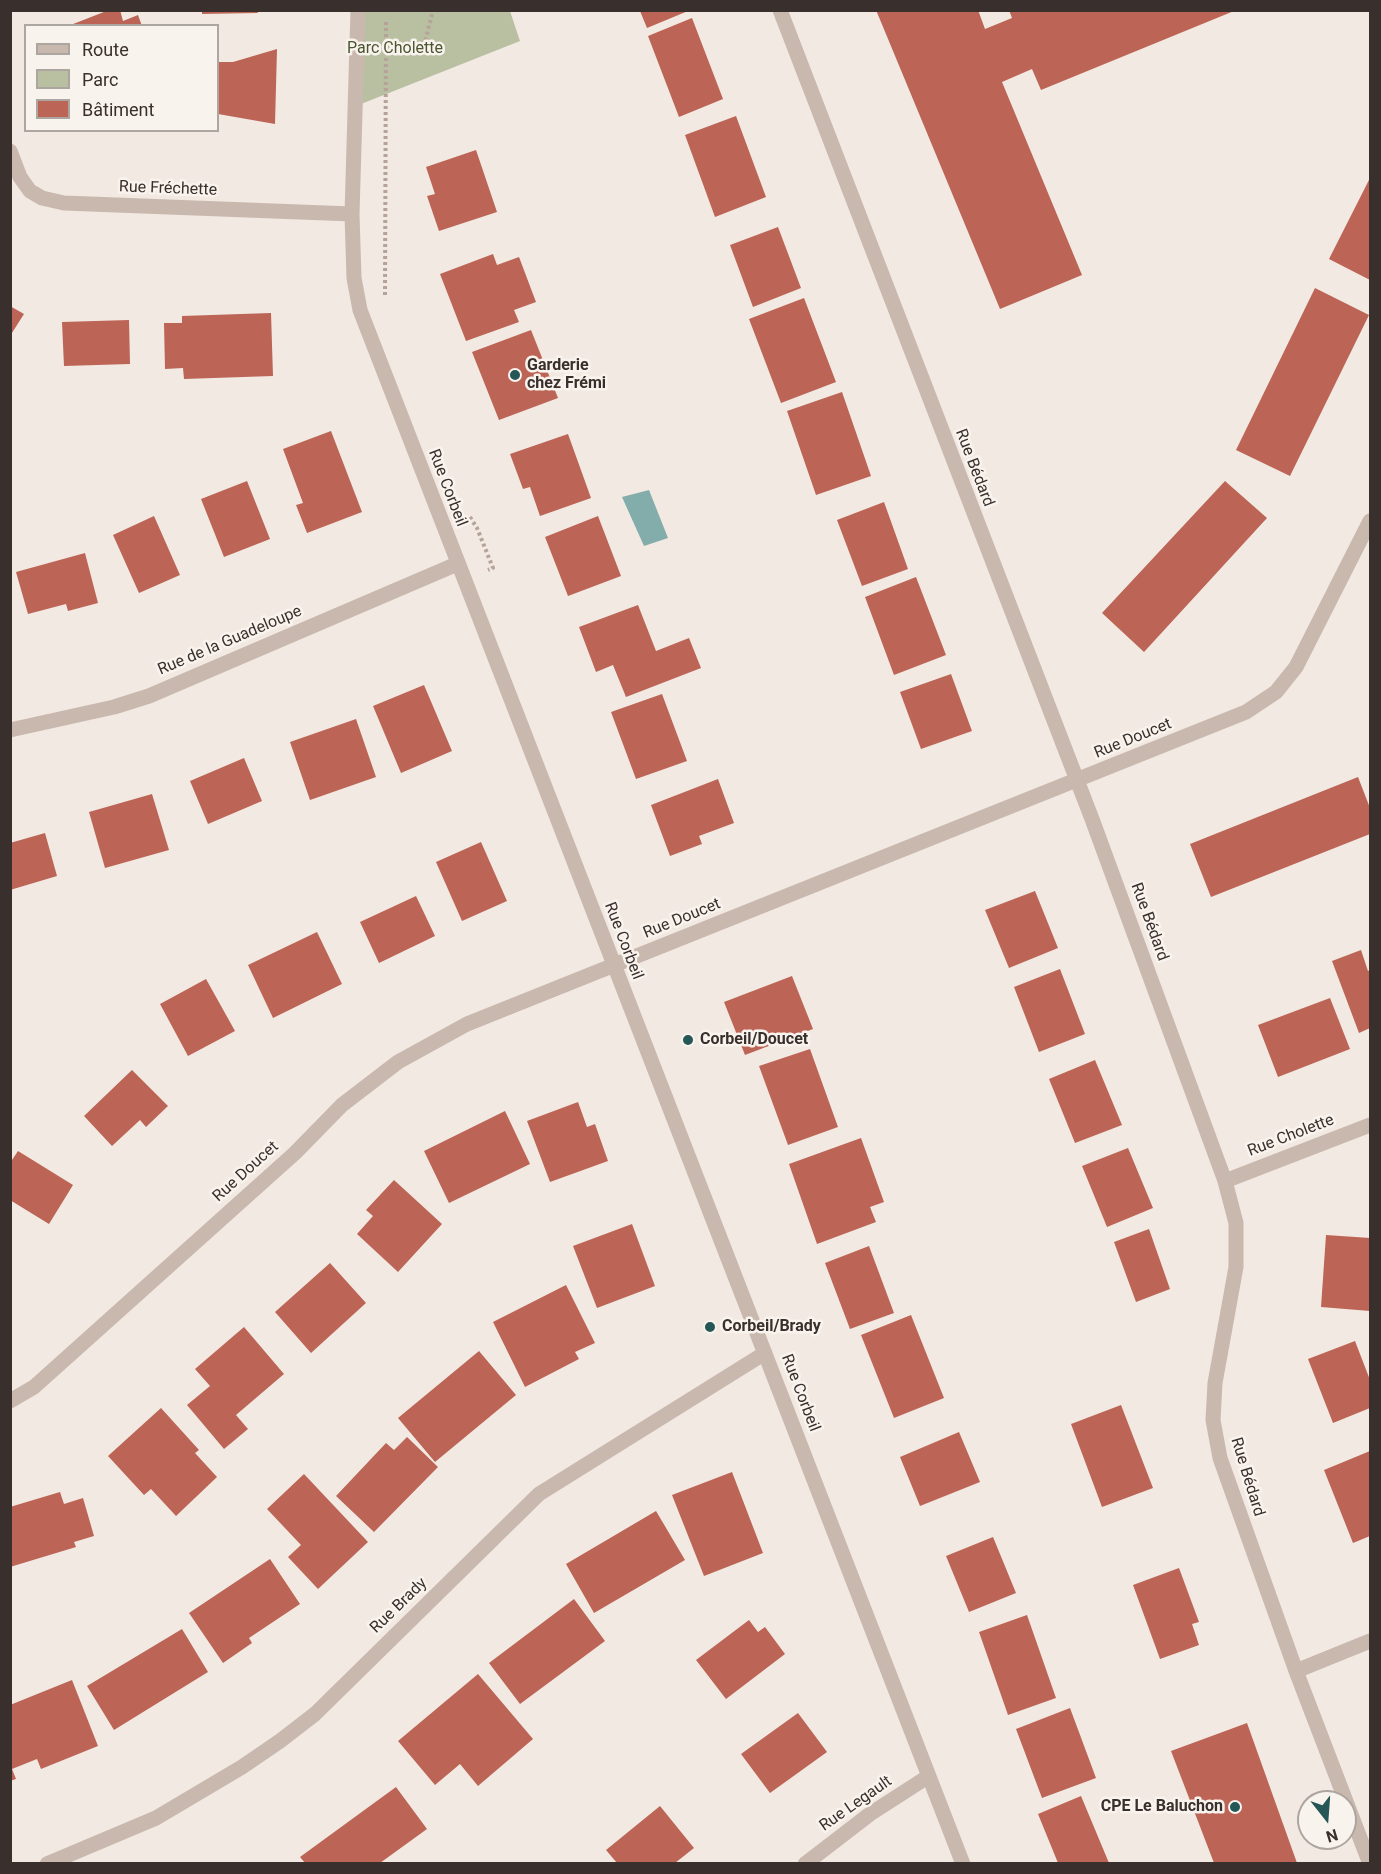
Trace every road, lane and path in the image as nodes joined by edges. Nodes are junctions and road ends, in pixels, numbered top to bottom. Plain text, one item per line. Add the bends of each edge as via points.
1 (358, 10) edge
2 (386, 10) edge
3 (433, 10) edge
4 (780, 10) edge
5 (386, 48) junction
6 (10, 151) edge
7 (352, 214) junction
8 (387, 302) dead end
9 (466, 508) dead end
10 (1371, 521) edge
11 (457, 564) junction
12 (481, 573) dead end
13 (10, 730) edge
14 (1077, 780) junction
15 (614, 966) junction
16 (1371, 1125) edge
17 (1225, 1181) junction
18 (765, 1353) junction
19 (10, 1401) edge
20 (1371, 1641) edge
21 (1296, 1671) junction
22 (929, 1776) junction
23 (47, 1863) edge
24 (805, 1863) edge
25 (963, 1863) edge
26 (1370, 1863) edge

1 - 7 street, Rue Corbeil
2 - 5 path
3 - 5 path via 425,42 412,48
4 - 14 street, Rue Bédard
5 - 8 path
6 - 7 street, Rue Fréchette via 30,191 63,203
7 - 11 street, Rue Corbeil via 354,279 360,310
9 - 12 path via 493,568
10 - 14 street, Rue Doucet via 1315,633 1276,692 1246,712
11 - 13 street, Rue de la Guadeloupe via 149,696
11 - 15 street, Rue Corbeil
14 - 15 street, Rue Doucet
14 - 17 street, Rue Bédard
15 - 18 street, Rue Corbeil
15 - 19 street, Rue Doucet via 467,1024 398,1062 342,1105 295,1153 34,1387
16 - 17 street, Rue Cholette
17 - 21 street, Rue Bédard via 1236,1223 1236,1267 1215,1383 1213,1420 1229,1488
18 - 22 street, Rue Corbeil
18 - 23 street, Rue Brady via 539,1494 315,1714 280,1741 156,1818
20 - 21 street
21 - 26 street, Rue Bédard
22 - 24 street, Rue Legault
22 - 25 street, Rue Corbeil

